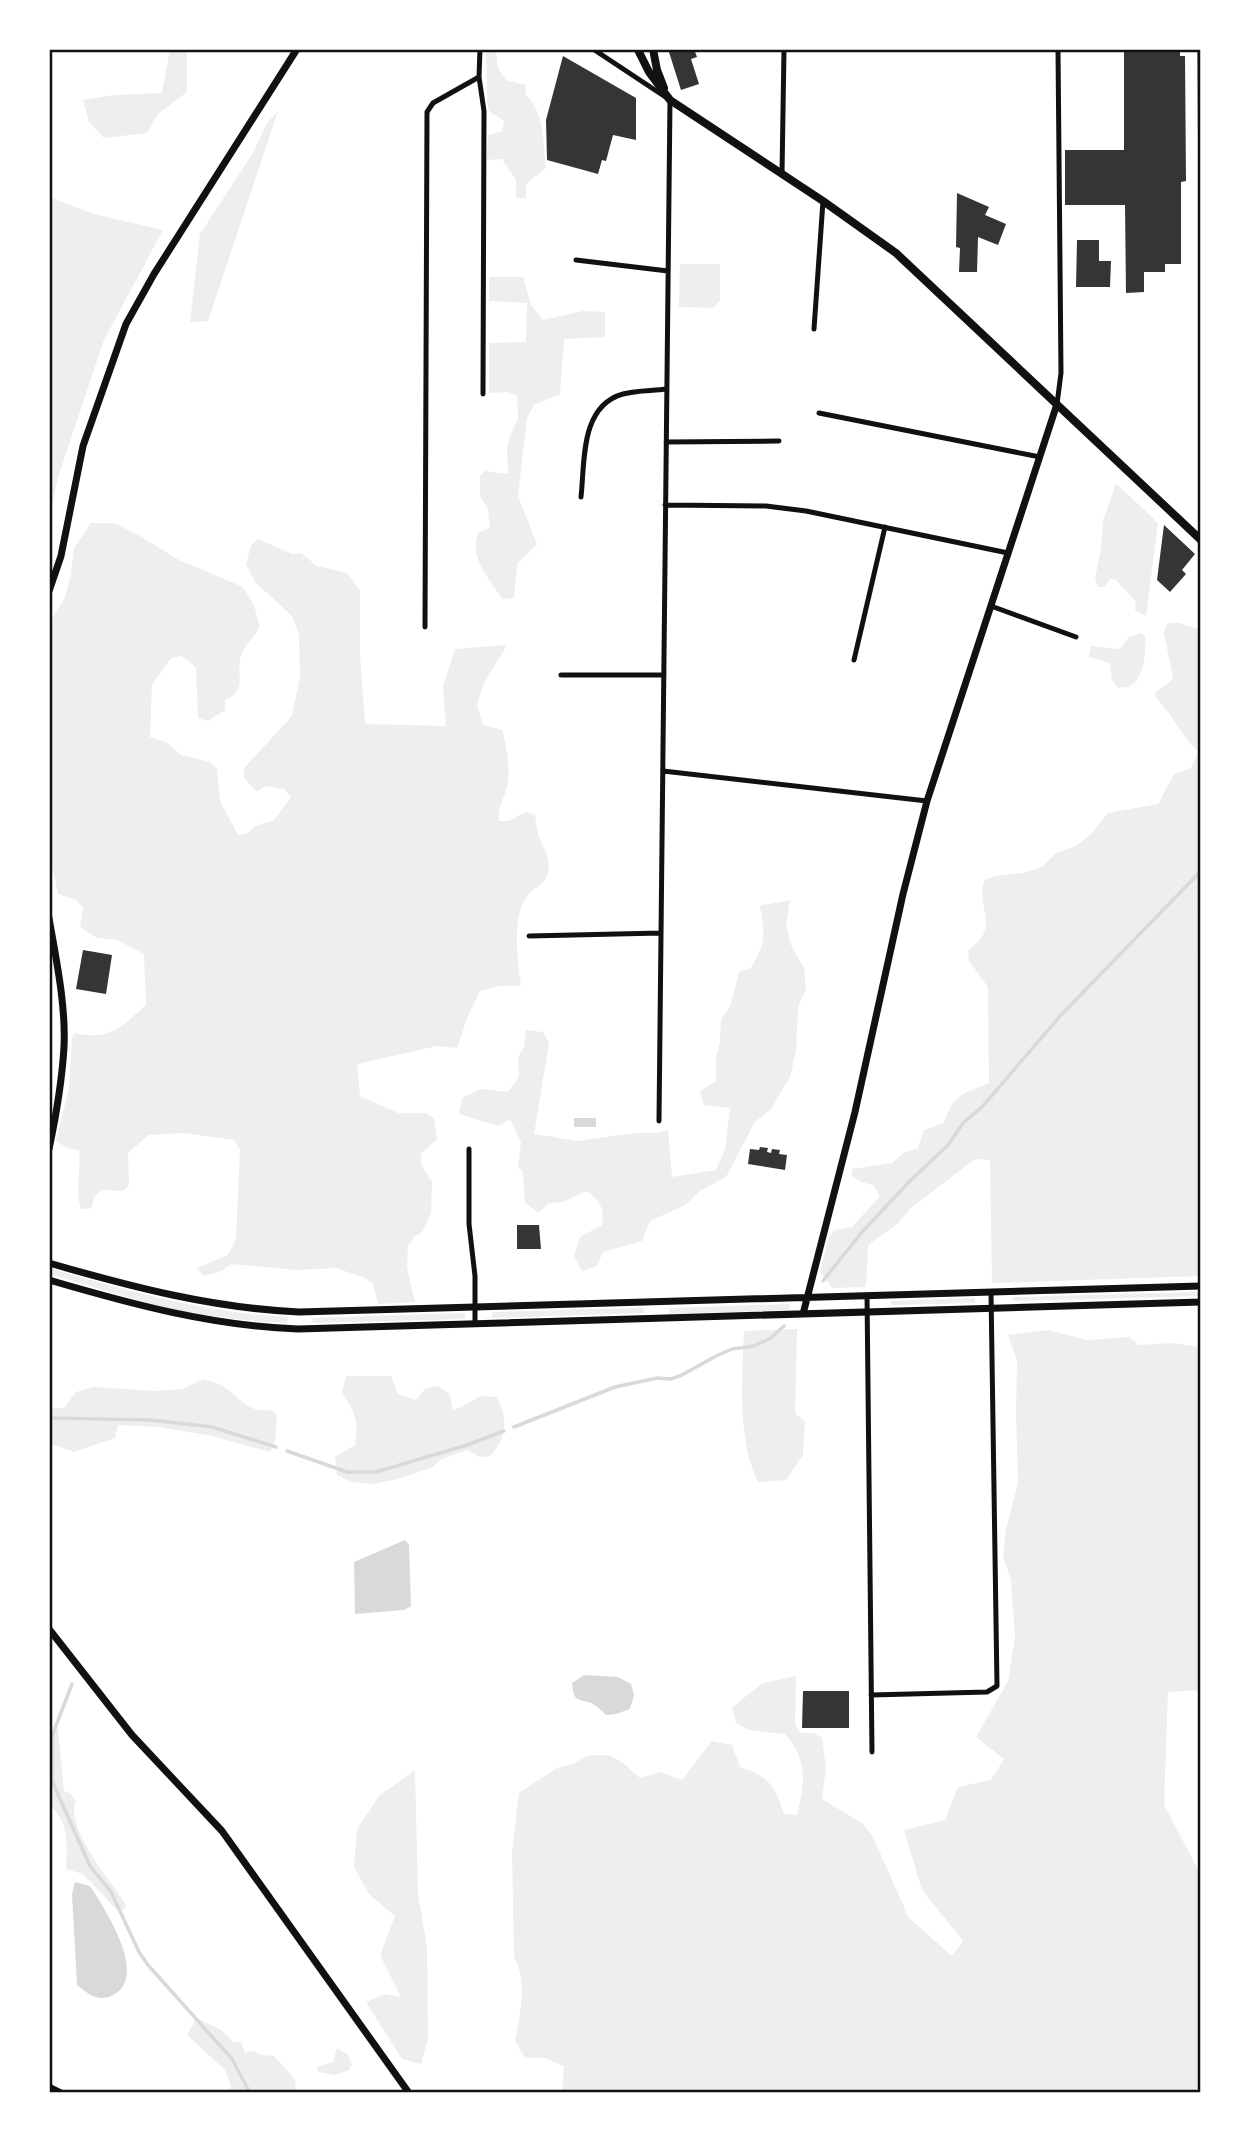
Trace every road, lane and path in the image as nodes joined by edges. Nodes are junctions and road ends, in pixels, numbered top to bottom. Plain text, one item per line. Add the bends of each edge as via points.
1 (297, 49) edge
2 (480, 49) edge
3 (593, 49) edge
4 (637, 49) edge
5 (653, 49) edge
6 (783, 49) edge
7 (1058, 49) edge
8 (1200, 49) edge
9 (479, 77) junction
10 (670, 100) junction
11 (782, 174) junction
12 (823, 201) junction
13 (1201, 230) edge
14 (576, 260) dead end
15 (668, 271) junction
16 (814, 329) dead end
17 (667, 390) junction
18 (483, 394) dead end
19 (1057, 404) junction
20 (819, 413) dead end
21 (779, 441) dead end
22 (666, 442) junction
23 (1040, 457) junction
24 (581, 497) dead end
25 (665, 505) junction
26 (885, 527) junction
27 (1201, 540) edge
28 (1008, 553) junction
29 (49, 591) edge
30 (991, 606) junction
31 (425, 627) dead end
32 (1076, 637) dead end
33 (854, 660) dead end
34 (561, 674) dead end
35 (664, 675) junction
36 (663, 771) junction
37 (927, 800) junction
38 (49, 918) edge
39 (661, 933) junction
40 (529, 936) dead end
41 (659, 1121) dead end
42 (49, 1149) edge
43 (469, 1149) dead end
44 (49, 1263) edge
45 (49, 1280) edge
46 (1201, 1286) edge
47 (991, 1292) junction
48 (867, 1295) junction
49 (808, 1297) junction
50 (657, 1302) junction
51 (1201, 1302) edge
52 (475, 1307) junction
53 (992, 1308) junction
54 (299, 1312) junction
55 (867, 1312) junction
56 (803, 1314) junction
57 (658, 1318) junction
58 (475, 1324) junction
59 (298, 1329) junction
60 (49, 1629) edge
61 (871, 1695) junction
62 (872, 1752) dead end
63 (49, 2086) edge
64 (63, 2093) edge
65 (410, 2093) edge

1 - 29 street via 126,324 83,446 61,556
2 - 9 street
3 - 10 street
4 - 10 main road
5 - 10 main road
6 - 11 street
7 - 19 street via 1061,373
8 - 13 street
9 - 18 street via 484,111
9 - 31 street via 433,103 427,112
10 - 11 main road
10 - 15 street
11 - 12 main road
12 - 16 street
12 - 19 main road via 895,253
14 - 15 street
15 - 17 street
17 - 22 street
17 - 24 street via 622,394 594,413
19 - 23 street
19 - 27 main road
20 - 23 street
21 - 22 street
22 - 25 street
23 - 28 street
25 - 26 street via 786,508
25 - 35 street
26 - 28 street
26 - 33 street
28 - 30 street
30 - 32 street
30 - 37 street
34 - 35 street
35 - 36 street
36 - 37 street
36 - 39 street
37 - 49 street
38 - 42 street via 64,1045
39 - 40 street
39 - 41 street
43 - 52 street
44 - 54 street via 172,1296 254,1310
45 - 59 street via 200,1319
46 - 47 street
47 - 48 street
47 - 53 street
48 - 49 street
48 - 55 street
49 - 50 street
49 - 56 street
50 - 52 street
50 - 57 street
51 - 53 street
52 - 54 street
52 - 58 street
53 - 55 street
53 - 61 street via 998,1681 995,1689 986,1692
54 - 59 street
55 - 56 street
55 - 61 street
56 - 57 street
57 - 58 street
58 - 59 street
60 - 65 street via 132,1735 222,1831
61 - 62 street
63 - 64 street

